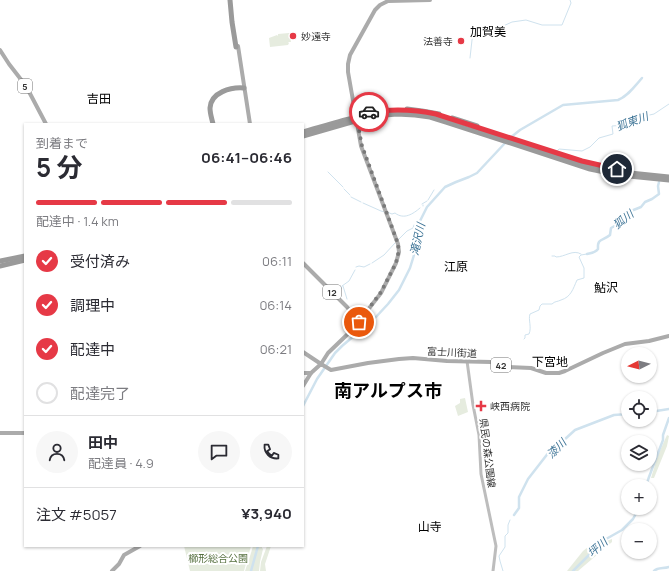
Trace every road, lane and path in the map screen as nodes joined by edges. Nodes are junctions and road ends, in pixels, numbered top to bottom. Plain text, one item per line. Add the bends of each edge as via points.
1 (231, 0) edge
2 (430, 0) edge
3 (237, 46) joint
4 (0, 50) edge
5 (243, 88) junction
6 (356, 118) junction
7 (45, 123) edge
8 (214, 123) edge
9 (249, 123) edge
10 (304, 131) edge
11 (304, 131) edge
12 (304, 136) edge
13 (504, 138) junction
14 (513, 141) junction
15 (669, 176) edge
16 (669, 180) edge
17 (24, 257) edge
18 (24, 257) edge
19 (0, 261) edge
20 (304, 264) edge
21 (0, 266) edge
22 (359, 322) junction
23 (669, 336) edge
24 (304, 353) edge
25 (467, 361) junction
26 (322, 364) junction
27 (304, 373) edge
28 (311, 374) junction
29 (304, 384) edge
30 (0, 433) edge
31 (24, 433) edge
32 (138, 547) edge
33 (112, 571) edge
34 (493, 571) edge

1 - 3 highway
2 - 6 main road via 388,2 376,10 349,60 348,72
3 - 5 main road
4 - 7 main road, 5 via 26,86
5 - 8 highway via 223,91 215,96 210,108
5 - 9 main road
6 - 10 highway
6 - 12 highway
6 - 13 highway via 391,115 429,117
6 - 13 highway via 368,112 422,111
6 - 22 main road via 362,146 399,250 396,263 381,292
11 - 15 highway via 374,113 418,112 445,118 589,165 630,173
13 - 14 highway
14 - 15 highway via 602,166
14 - 16 highway via 600,171
17 - 19 highway
18 - 21 highway
20 - 22 main road, 12
22 - 26 main road via 328,353
23 - 25 main road, 富士川街道 / 42 via 625,344 559,373 506,367 491,362
24 - 26 main road, 富士川街道
25 - 26 main road, 富士川街道 / 42 via 410,358 331,370
25 - 34 main road, 県民の森公園線 via 479,435 481,474 496,546
26 - 28 main road
27 - 28 main road
28 - 29 main road
30 - 31 main road
32 - 33 main road via 124,554

